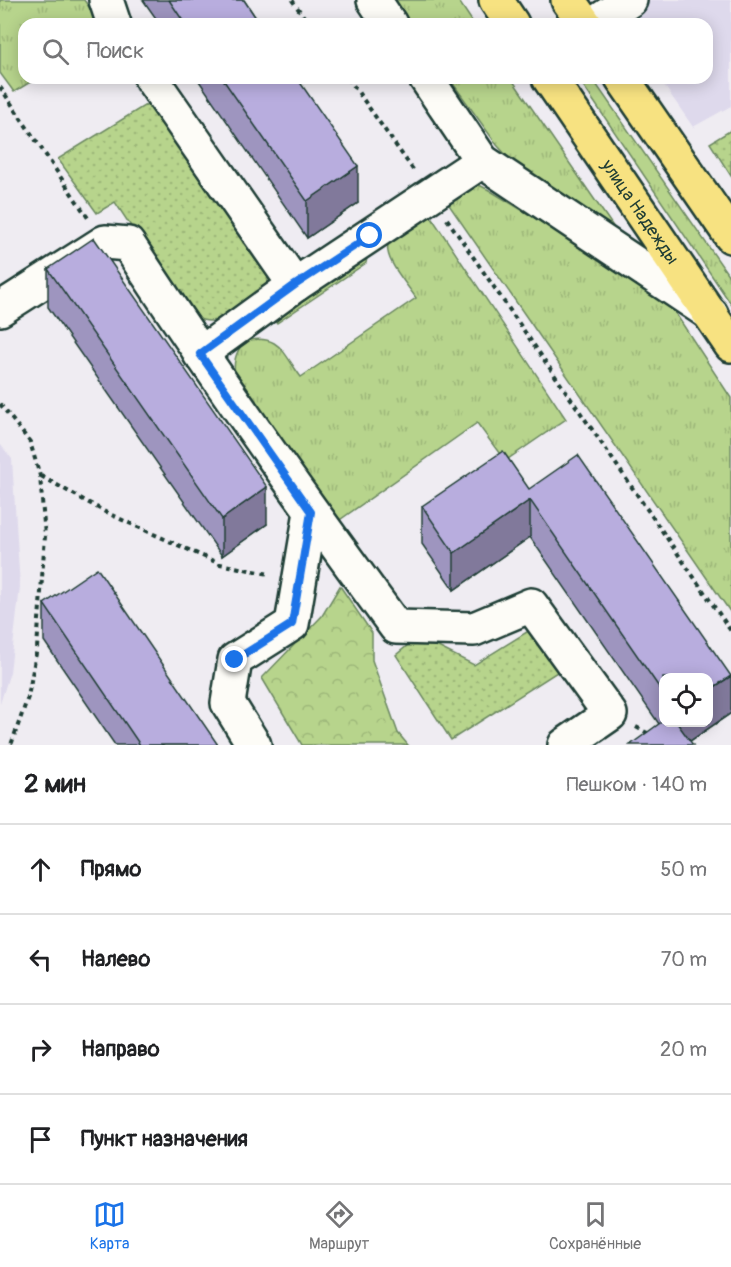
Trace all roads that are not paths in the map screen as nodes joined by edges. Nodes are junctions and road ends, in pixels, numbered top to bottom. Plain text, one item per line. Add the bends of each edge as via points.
1 (106, 0) edge
2 (374, 0) edge
3 (496, 0) edge
4 (568, 0) edge
5 (630, 0) edge
6 (112, 18) edge
7 (386, 18) edge
8 (508, 18) edge
9 (581, 18) edge
10 (603, 18) edge
11 (155, 84) edge
12 (430, 84) edge
13 (553, 84) edge
14 (626, 84) edge
15 (482, 161) junction
16 (731, 236) edge
17 (295, 285) junction
18 (0, 309) edge
19 (711, 314) junction
20 (731, 345) edge
21 (200, 354) junction
22 (311, 512) junction
23 (254, 745) edge
24 (565, 745) edge

1 - 6 street
2 - 7 street
3 - 8 main road
4 - 9 main road
5 - 10 street
11 - 17 street
12 - 15 street
13 - 19 main road, улица Надежды
14 - 16 main road
15 - 17 street
15 - 19 street
17 - 21 street
18 - 21 street via 105,242 128,244
19 - 20 main road, улица Надежды
21 - 22 street
22 - 23 street via 292,624 235,660 228,703
22 - 24 street via 396,627 474,629 531,605 610,714

